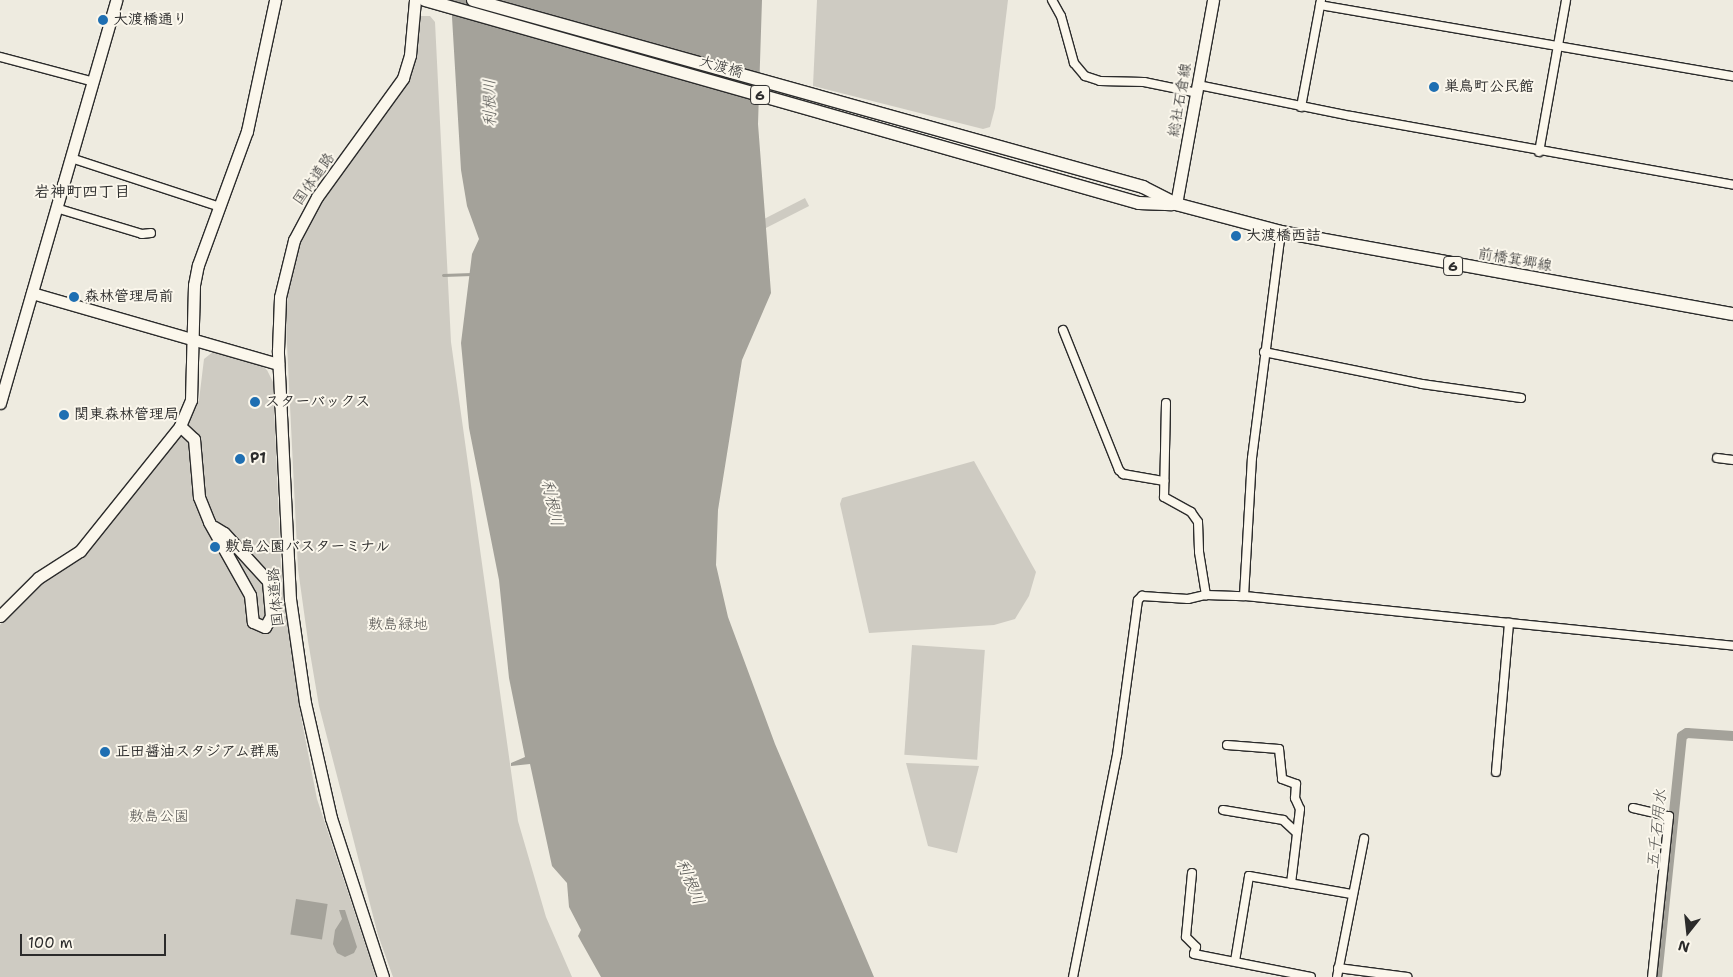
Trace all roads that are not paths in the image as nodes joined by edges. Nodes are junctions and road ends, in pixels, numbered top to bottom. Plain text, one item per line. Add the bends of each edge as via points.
1 (116, 0) edge
2 (275, 0) edge
3 (415, 0) edge
4 (425, 0) edge
5 (473, 0) edge
6 (1052, 0) edge
7 (1212, 0) edge
8 (1566, 0) edge
9 (1320, 3) edge
10 (1558, 46) junction
11 (0, 57) edge
12 (1733, 76) edge
13 (91, 81) junction
14 (1197, 89) junction
15 (1301, 107) junction
16 (1539, 152) junction
17 (71, 158) junction
18 (1098, 175) joint
19 (1733, 185) edge
20 (1094, 190) joint
21 (1176, 204) junction
22 (220, 207) junction
23 (56, 208) junction
24 (1281, 232) junction
25 (151, 233) dead end
26 (32, 294) junction
27 (1733, 314) edge
28 (1063, 330) dead end
29 (194, 340) junction
30 (1264, 352) junction
31 (278, 364) junction
32 (1521, 398) dead end
33 (0, 402) edge
34 (1166, 403) dead end
35 (180, 426) junction
36 (1717, 458) dead end
37 (1733, 460) edge
38 (1164, 481) junction
39 (214, 527) junction
40 (1206, 594) junction
41 (1244, 596) junction
42 (0, 616) edge
43 (1509, 623) junction
44 (1733, 646) edge
45 (1227, 745) dead end
46 (1496, 772) dead end
47 (1633, 808) dead end
48 (1223, 810) dead end
49 (1296, 832) junction
50 (1364, 839) dead end
51 (1192, 874) dead end
52 (1291, 882) junction
53 (1351, 894) junction
54 (1235, 961) junction
55 (1338, 968) junction
56 (383, 977) edge
57 (1073, 977) edge
58 (1311, 977) edge
59 (1337, 977) edge
60 (1402, 977) edge
61 (1652, 977) edge

1 - 13 street
2 - 22 street via 248,131
3 - 31 street, 国体道路 via 410,55 402,78 317,198 294,240 280,297
4 - 20 main road, 大渡橋 / 6
5 - 18 main road, 大渡橋 / 6
6 - 14 street via 1061,16 1074,63 1085,76 1100,82 1144,82
7 - 14 street, 総社石倉線
8 - 10 street
9 - 10 street
9 - 15 street
10 - 12 street
10 - 16 street
11 - 13 street
13 - 17 street
14 - 15 street
14 - 21 street, 総社石倉線
15 - 16 street
16 - 19 street
17 - 22 street
17 - 23 street
18 - 21 main road, 前橋箕郷線 / 6 via 1143,187
20 - 21 main road, 前橋箕郷線 / 6 via 1139,203
21 - 24 main road, 前橋箕郷線 / 6
22 - 29 street via 194,286
23 - 25 street via 142,234
23 - 26 street
24 - 27 main road, 前橋箕郷線 / 6
24 - 30 street
26 - 29 street
26 - 33 street
28 - 38 street via 1120,473
29 - 31 street
29 - 35 street via 191,400
30 - 32 street via 1422,384
30 - 41 street via 1251,473
31 - 56 street, 国体道路 via 290,599 305,703 331,818
34 - 38 street
35 - 39 street via 194,439 199,498
35 - 42 street via 80,552 38,578
36 - 37 street
38 - 40 street via 1168,501 1191,512 1198,522 1199,556
39 - 39 street via 224,533 268,581 271,616 265,627 253,622 250,595
40 - 41 street
40 - 57 street via 1188,599 1144,596 1138,600 1117,755
41 - 43 street
43 - 44 street
43 - 46 street
45 - 49 street via 1279,749 1282,778 1296,784 1295,798 1300,803
47 - 61 street via 1669,816
48 - 49 street via 1283,820
49 - 52 street
50 - 53 street
51 - 54 street via 1186,937 1196,947 1194,954
52 - 53 street
52 - 54 street via 1249,876
53 - 55 street
54 - 58 street
55 - 59 street
55 - 60 street

